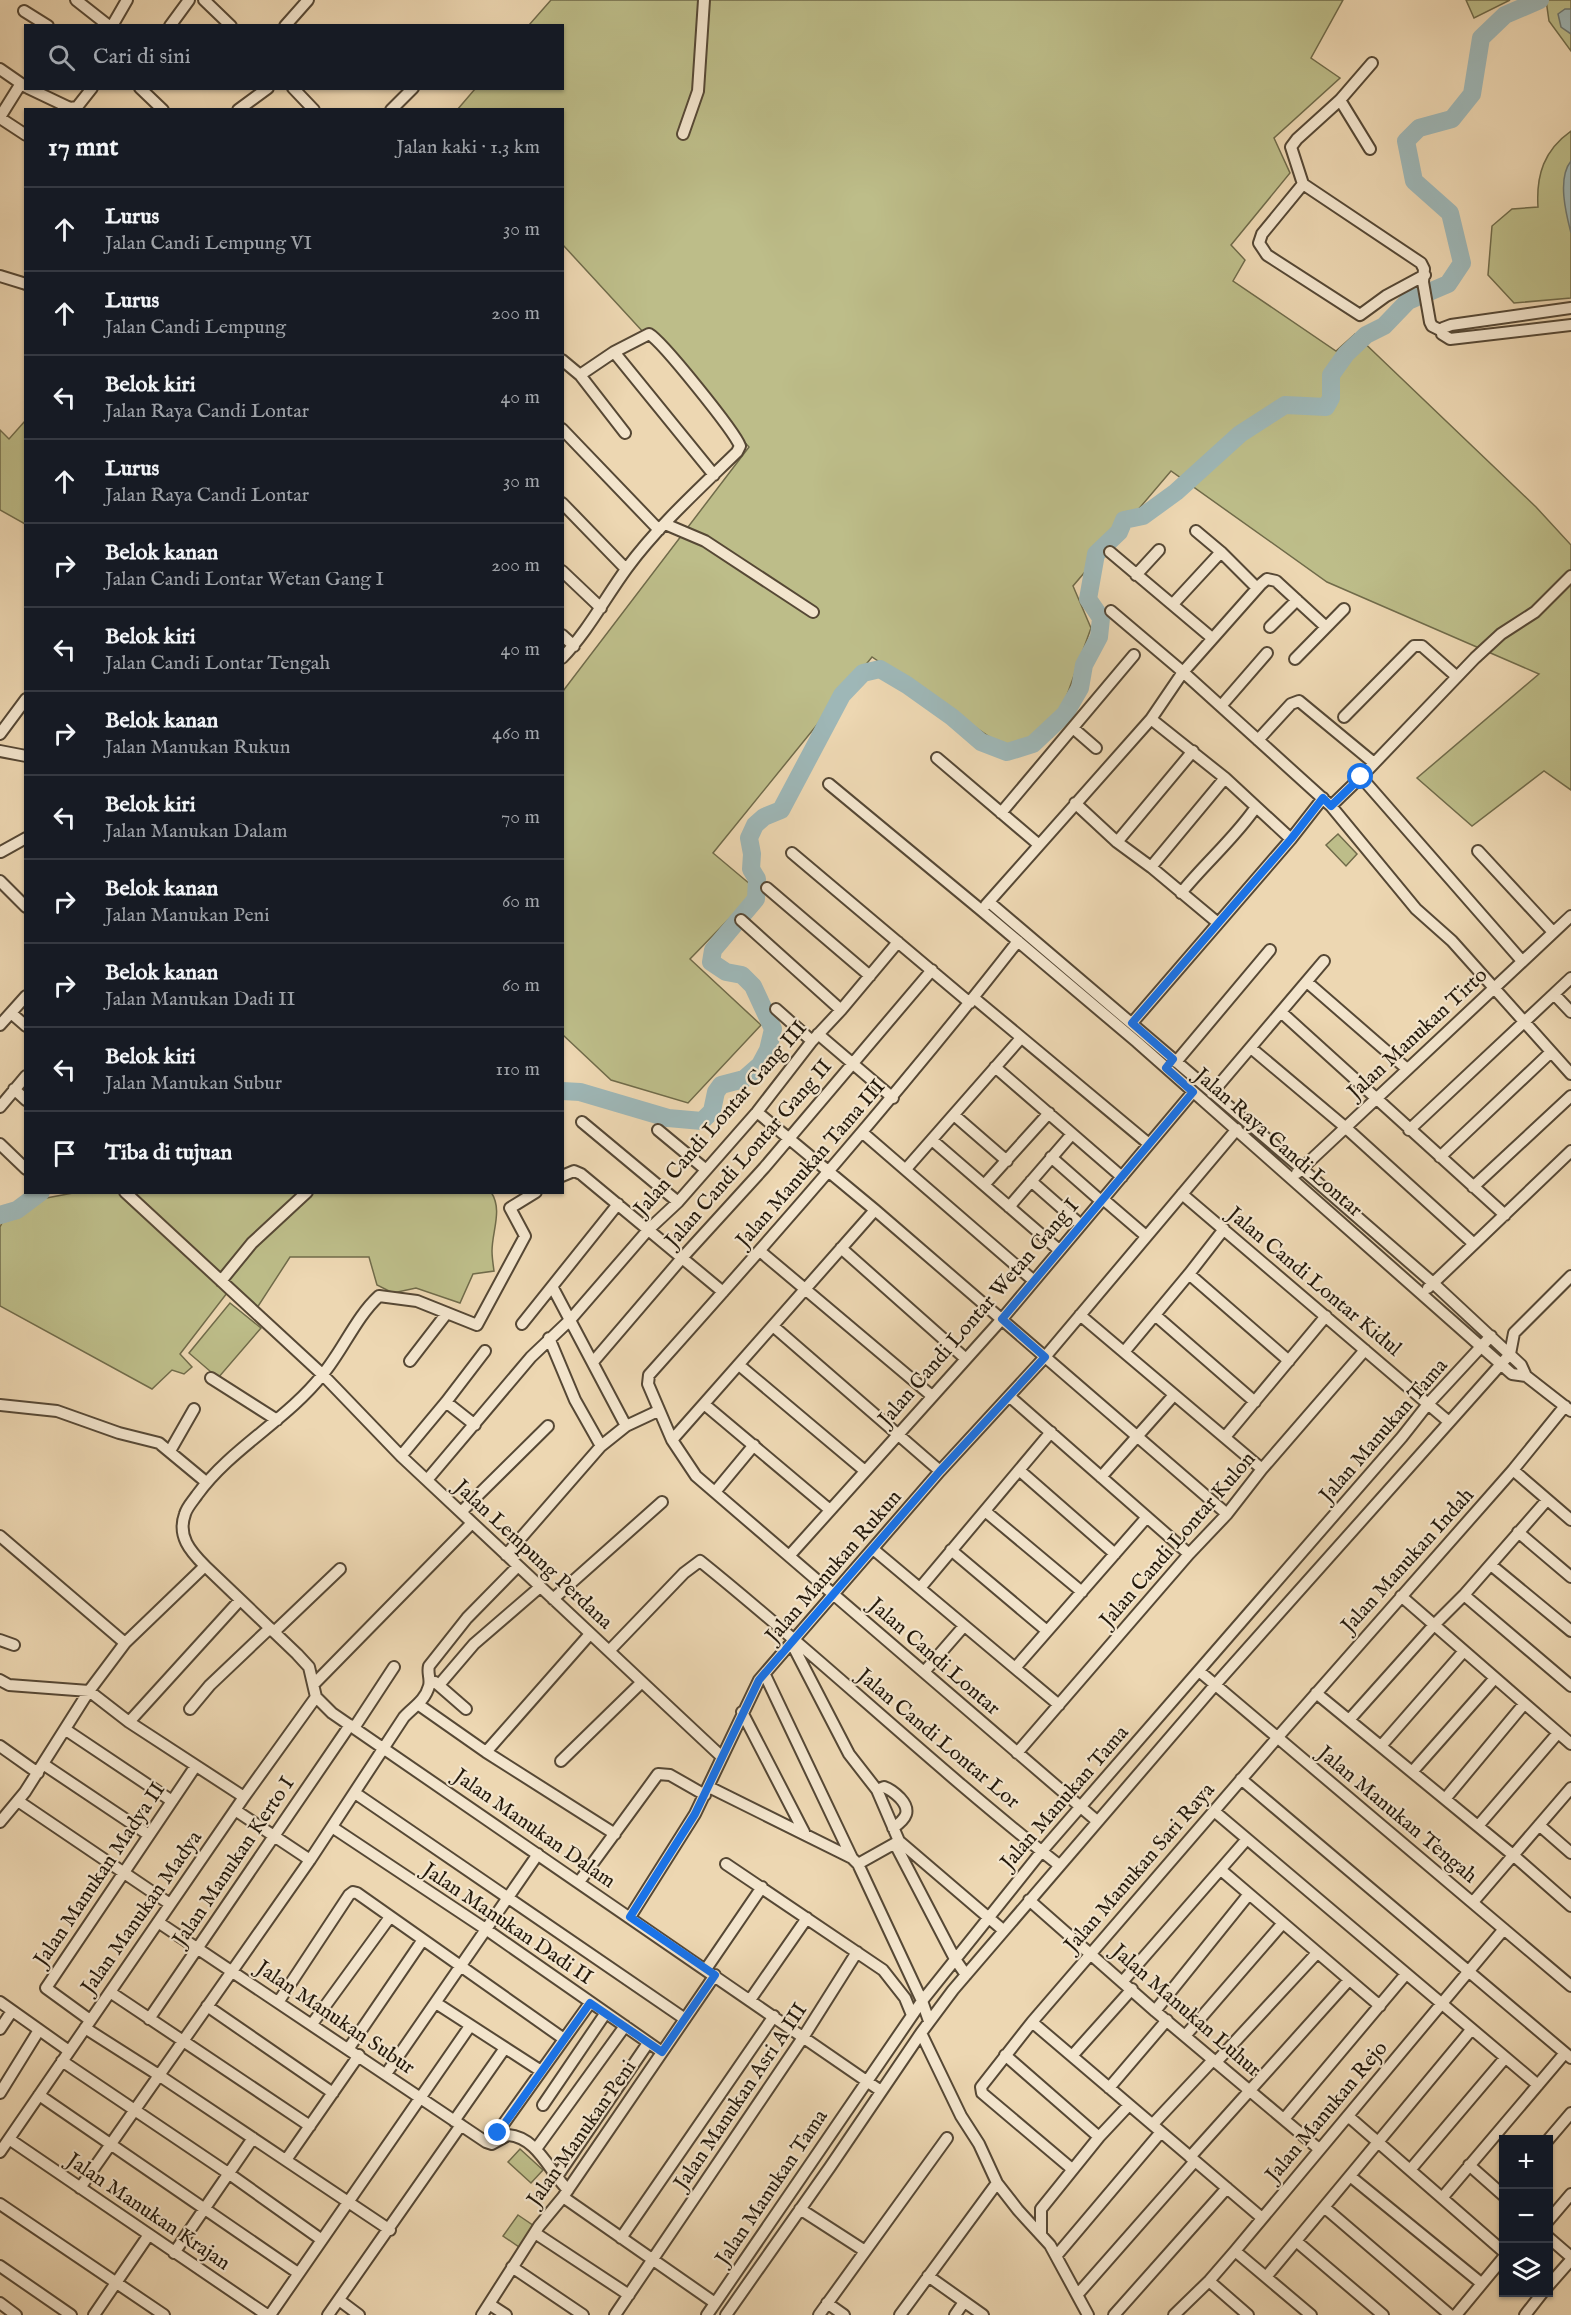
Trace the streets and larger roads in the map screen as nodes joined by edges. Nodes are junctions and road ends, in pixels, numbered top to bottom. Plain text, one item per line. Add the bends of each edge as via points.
1 (76, 0) edge
2 (127, 0) edge
3 (189, 0) edge
4 (204, 0) edge
5 (308, 0) edge
6 (704, 0) edge
7 (24, 11) dead end
8 (45, 24) edge
9 (108, 24) edge
10 (112, 24) edge
11 (171, 24) edge
12 (229, 24) edge
13 (287, 24) edge
14 (1372, 63) dead end
15 (0, 69) edge
16 (24, 86) edge
17 (24, 88) edge
18 (31, 90) edge
19 (90, 90) edge
20 (142, 90) edge
21 (265, 90) edge
22 (295, 90) edge
23 (411, 90) edge
24 (1340, 100) junction
25 (70, 108) edge
26 (70, 108) edge
27 (160, 108) edge
28 (241, 108) edge
29 (312, 108) edge
30 (393, 108) edge
31 (0, 118) edge
32 (24, 134) edge
33 (682, 134) dead end
34 (1370, 149) dead end
35 (1303, 184) junction
36 (1425, 275) junction
37 (0, 276) edge
38 (24, 283) edge
39 (1571, 308) edge
40 (1571, 325) edge
41 (1442, 331) junction
42 (614, 352) junction
43 (564, 365) edge
44 (580, 375) junction
45 (625, 433) dead end
46 (565, 436) edge
47 (714, 474) junction
48 (564, 505) edge
49 (662, 527) junction
50 (1196, 531) dead end
51 (1159, 550) dead end
52 (1110, 552) dead end
53 (1221, 552) junction
54 (626, 569) junction
55 (564, 573) edge
56 (1136, 575) junction
57 (1571, 576) edge
58 (1257, 588) junction
59 (1297, 600) junction
60 (1173, 604) junction
61 (601, 608) junction
62 (1344, 609) dead end
63 (1111, 610) dead end
64 (813, 612) dead end
65 (1270, 627) dead end
66 (1326, 627) junction
67 (564, 637) edge
68 (1212, 638) junction
69 (574, 646) junction
70 (1267, 653) dead end
71 (1134, 655) dead end
72 (564, 656) edge
73 (1294, 659) dead end
74 (1183, 672) junction
75 (1456, 676) junction
76 (24, 702) edge
77 (1221, 706) junction
78 (1344, 717) dead end
79 (1152, 719) junction
80 (1073, 728) junction
81 (0, 734) edge
82 (1258, 740) junction
83 (1096, 748) dead end
84 (0, 751) edge
85 (1193, 751) junction
86 (24, 756) edge
87 (937, 758) dead end
88 (1374, 763) junction
89 (1361, 777) junction
90 (1225, 778) junction
91 (829, 784) dead end
92 (1327, 802) junction
93 (1075, 803) junction
94 (1256, 807) junction
95 (1001, 813) junction
96 (24, 839) edge
97 (1291, 839) junction
98 (1117, 843) junction
99 (1038, 844) junction
100 (0, 851) edge
101 (1478, 851) dead end
102 (792, 854) dead end
103 (1151, 867) junction
104 (0, 881) edge
105 (767, 888) dead end
106 (1181, 893) junction
107 (24, 905) edge
108 (985, 906) junction
109 (1571, 916) edge
110 (741, 920) dead end
111 (1218, 923) junction
112 (1553, 932) junction
113 (1018, 941) junction
114 (898, 942) junction
115 (1037, 950) junction
116 (1270, 950) dead end
117 (1324, 961) dead end
118 (1522, 962) junction
119 (932, 970) junction
120 (870, 976) junction
121 (1571, 978) edge
122 (1307, 982) junction
123 (1495, 987) junction
124 (1554, 994) junction
125 (24, 998) edge
126 (972, 1000) junction
127 (1105, 1008) junction
128 (776, 1009) dead end
129 (841, 1010) junction
130 (1281, 1012) junction
131 (1571, 1012) edge
132 (11, 1013) junction
133 (1524, 1022) junction
134 (1132, 1023) junction
135 (24, 1024) edge
136 (0, 1025) edge
137 (815, 1038) junction
138 (1021, 1038) junction
139 (1145, 1042) junction
140 (1251, 1048) junction
141 (1551, 1052) junction
142 (1172, 1063) junction
143 (852, 1064) junction
144 (995, 1067) junction
145 (1407, 1070) junction
146 (1571, 1074) edge
147 (24, 1078) edge
148 (14, 1089) junction
149 (1193, 1092) junction
150 (1212, 1092) junction
151 (1571, 1096) edge
152 (24, 1098) edge
153 (893, 1098) junction
154 (1375, 1099) junction
155 (0, 1107) edge
156 (757, 1112) junction
157 (1049, 1113) junction
158 (954, 1114) junction
159 (582, 1122) dead end
160 (1345, 1127) junction
161 (1237, 1129) junction
162 (658, 1130) dead end
163 (1409, 1130) junction
164 (863, 1133) junction
165 (1072, 1134) junction
166 (789, 1138) junction
167 (932, 1140) junction
168 (0, 1144) edge
169 (1149, 1144) junction
170 (1571, 1151) edge
171 (1052, 1157) junction
172 (1440, 1157) junction
173 (1007, 1161) junction
174 (24, 1167) edge
175 (1301, 1168) junction
176 (705, 1169) junction
177 (906, 1169) junction
178 (829, 1173) junction
179 (564, 1175) edge
180 (1122, 1176) junction
181 (1291, 1179) junction
182 (1031, 1181) junction
183 (984, 1185) junction
184 (1473, 1186) junction
185 (127, 1194) edge
186 (305, 1194) edge
187 (533, 1194) edge
188 (1182, 1194) junction
189 (1102, 1200) junction
190 (678, 1202) junction
191 (618, 1204) junction
192 (1009, 1207) junction
193 (875, 1210) junction
194 (1505, 1215) junction
195 (1081, 1225) junction
196 (1224, 1229) junction
197 (648, 1230) junction
198 (1146, 1236) junction
199 (1474, 1244) junction
200 (841, 1248) junction
201 (1059, 1250) junction
202 (761, 1252) junction
203 (682, 1258) junction
204 (1189, 1274) junction
205 (1571, 1276) edge
206 (221, 1281) junction
207 (1034, 1281) junction
208 (1433, 1283) junction
209 (553, 1287) junction
210 (805, 1289) junction
211 (723, 1292) junction
212 (1423, 1294) junction
213 (447, 1313) junction
214 (1080, 1315) junction
215 (1155, 1315) junction
216 (1326, 1316) junction
217 (1002, 1319) junction
218 (570, 1320) junction
219 (522, 1324) dead end
220 (773, 1326) junction
221 (1514, 1333) junction
222 (1491, 1336) junction
223 (549, 1338) junction
224 (1481, 1347) junction
225 (1365, 1350) junction
226 (485, 1351) dead end
227 (1124, 1352) junction
228 (1510, 1354) junction
229 (1045, 1357) junction
230 (966, 1359) junction
231 (410, 1361) dead end
232 (1289, 1361) junction
233 (593, 1362) junction
234 (1500, 1364) junction
235 (739, 1365) junction
236 (323, 1375) junction
237 (1526, 1376) junction
238 (211, 1378) dead end
239 (1174, 1395) junction
240 (932, 1396) junction
241 (1009, 1396) junction
242 (446, 1402) junction
243 (1255, 1402) junction
244 (704, 1404) junction
245 (1428, 1404) junction
246 (0, 1405) edge
247 (1568, 1408) edge
248 (194, 1409) dead end
249 (658, 1411) junction
250 (278, 1420) junction
251 (1449, 1422) junction
252 (476, 1425) junction
253 (548, 1426) dead end
254 (626, 1426) junction
255 (1051, 1432) junction
256 (897, 1436) junction
257 (1138, 1436) junction
258 (1225, 1437) junction
259 (672, 1440) junction
260 (754, 1445) junction
261 (601, 1446) junction
262 (170, 1451) junction
263 (401, 1456) junction
264 (1262, 1469) junction
265 (1019, 1470) junction
266 (1513, 1470) junction
267 (940, 1471) junction
268 (865, 1472) junction
269 (1101, 1477) junction
270 (426, 1480) junction
271 (206, 1482) junction
272 (715, 1492) junction
273 (1547, 1500) junction
274 (662, 1502) dead end
275 (830, 1510) junction
276 (985, 1511) junction
277 (461, 1512) junction
278 (1227, 1514) junction
279 (1148, 1517) junction
280 (1571, 1520) edge
281 (472, 1523) junction
282 (1518, 1532) junction
283 (0, 1536) edge
284 (873, 1549) junction
285 (951, 1550) junction
286 (1115, 1554) junction
287 (1189, 1554) junction
288 (506, 1555) junction
289 (790, 1555) junction
290 (1491, 1565) junction
291 (205, 1566) junction
292 (518, 1566) junction
293 (340, 1569) dead end
294 (1571, 1577) edge
295 (540, 1587) junction
296 (920, 1588) junction
297 (1082, 1592) junction
298 (833, 1595) junction
299 (1464, 1595) junction
300 (1401, 1596) junction
301 (553, 1599) junction
302 (240, 1600) junction
303 (1434, 1625) junction
304 (964, 1626) junction
305 (272, 1630) junction
306 (1047, 1631) junction
307 (1571, 1631) edge
308 (590, 1634) junction
309 (0, 1640) edge
310 (793, 1642) junction
311 (125, 1643) junction
312 (14, 1645) dead end
313 (609, 1651) junction
314 (1464, 1652) junction
315 (394, 1667) dead end
316 (1015, 1668) junction
317 (1199, 1671) junction
318 (924, 1672) junction
319 (765, 1675) junction
320 (1495, 1678) junction
321 (0, 1680) edge
322 (434, 1682) junction
323 (642, 1682) junction
324 (314, 1684) junction
325 (1215, 1685) junction
326 (1571, 1686) edge
327 (90, 1691) junction
328 (1316, 1693) junction
329 (316, 1697) junction
330 (1524, 1704) junction
331 (419, 1705) junction
332 (1059, 1705) junction
333 (190, 1709) dead end
334 (466, 1709) dead end
335 (742, 1712) junction
336 (1349, 1720) junction
337 (129, 1722) junction
338 (352, 1726) junction
339 (66, 1730) junction
340 (1558, 1733) junction
341 (1277, 1738) junction
342 (1571, 1744) edge
343 (0, 1746) edge
344 (1381, 1746) junction
345 (385, 1748) junction
346 (486, 1752) junction
347 (1017, 1754) junction
348 (722, 1757) junction
349 (561, 1761) dead end
350 (195, 1767) junction
351 (40, 1768) junction
352 (1412, 1772) junction
353 (1241, 1779) junction
354 (877, 1790) junction
355 (707, 1791) junction
356 (354, 1793) junction
357 (1569, 1794) edge
358 (244, 1797) junction
359 (1445, 1799) junction
360 (18, 1801) junction
361 (172, 1801) junction
362 (1080, 1808) junction
363 (235, 1810) junction
364 (1214, 1810) junction
365 (1, 1820) edge
366 (1097, 1821) junction
367 (1539, 1825) junction
368 (1478, 1826) junction
369 (332, 1827) junction
370 (893, 1828) junction
371 (804, 1832) junction
372 (615, 1834) junction
373 (150, 1835) junction
374 (274, 1835) junction
375 (1248, 1839) junction
376 (897, 1843) junction
377 (1042, 1851) junction
378 (1571, 1853) edge
379 (538, 1854) junction
380 (1513, 1855) junction
381 (310, 1860) junction
382 (855, 1861) junction
383 (726, 1863) dead end
384 (1059, 1865) junction
385 (1221, 1870) junction
386 (124, 1873) junction
387 (579, 1882) junction
388 (762, 1887) junction
389 (1249, 1894) junction
390 (509, 1898) junction
391 (1029, 1900) junction
392 (1473, 1902) junction
393 (170, 1904) junction
394 (1571, 1906) edge
395 (390, 1917) junction
396 (630, 1917) junction
397 (988, 1917) junction
398 (807, 1918) junction
399 (158, 1922) junction
400 (1283, 1923) junction
401 (1504, 1929) junction
402 (487, 1930) junction
403 (1003, 1930) junction
404 (422, 1941) junction
405 (197, 1948) junction
406 (858, 1952) junction
407 (1091, 1953) junction
408 (1317, 1953) junction
409 (955, 1959) junction
410 (461, 1968) junction
411 (231, 1970) junction
412 (1469, 1971) junction
413 (710, 1972) junction
414 (1406, 1974) junction
415 (966, 1975) junction
416 (1349, 1980) junction
417 (1123, 1981) junction
418 (1571, 1986) edge
419 (1132, 1989) junction
420 (110, 1992) junction
421 (750, 2000) junction
422 (279, 2001) junction
423 (922, 2001) junction
424 (0, 2002) edge
425 (435, 2003) junction
426 (590, 2003) junction
427 (1442, 2004) junction
428 (207, 2006) junction
429 (1380, 2006) junction
430 (1155, 2010) junction
431 (12, 2011) junction
432 (605, 2014) junction
433 (912, 2015) junction
434 (774, 2016) junction
435 (149, 2019) junction
436 (684, 2019) junction
437 (1167, 2020) junction
438 (929, 2021) junction
439 (1032, 2022) junction
440 (88, 2024) junction
441 (312, 2024) junction
442 (470, 2026) junction
443 (625, 2026) junction
444 (0, 2029) edge
445 (39, 2030) junction
446 (1471, 2030) junction
447 (921, 2032) junction
448 (804, 2036) junction
449 (1185, 2036) junction
450 (564, 2039) junction
451 (183, 2041) junction
452 (648, 2043) junction
453 (349, 2048) junction
454 (505, 2048) junction
455 (69, 2051) junction
456 (662, 2052) junction
457 (359, 2055) junction
458 (1005, 2055) junction
459 (1072, 2056) junction
460 (1568, 2056) edge
461 (1504, 2058) junction
462 (62, 2061) junction
463 (1215, 2061) junction
464 (541, 2072) junction
465 (386, 2073) junction
466 (159, 2075) junction
467 (867, 2080) junction
468 (1538, 2085) junction
469 (1109, 2088) junction
470 (1250, 2089) junction
471 (882, 2091) junction
472 (0, 2093) edge
473 (333, 2093) junction
474 (39, 2095) junction
475 (422, 2098) junction
476 (543, 2104) dead end
477 (1129, 2105) junction
478 (134, 2109) junction
479 (1571, 2114) edge
480 (1348, 2116) junction
481 (1284, 2119) junction
482 (458, 2123) junction
483 (310, 2126) junction
484 (1157, 2128) junction
485 (1552, 2135) edge
486 (1100, 2137) junction
487 (253, 2138) junction
488 (947, 2138) dead end
489 (9, 2139) junction
490 (1378, 2143) junction
491 (492, 2144) junction
492 (109, 2145) junction
493 (536, 2149) junction
494 (1319, 2149) junction
495 (0, 2152) edge
496 (816, 2159) junction
497 (1193, 2159) junction
498 (286, 2160) junction
499 (1469, 2165) junction
500 (830, 2167) junction
501 (1072, 2169) junction
502 (1410, 2170) junction
503 (228, 2174) junction
504 (1350, 2176) junction
505 (556, 2178) junction
506 (997, 2183) junction
507 (80, 2188) junction
508 (1227, 2188) junction
509 (1499, 2191) edge
510 (565, 2193) junction
511 (1571, 2194) edge
512 (1442, 2198) junction
513 (349, 2203) junction
514 (0, 2204) edge
515 (1324, 2207) junction
516 (204, 2209) junction
517 (800, 2209) junction
518 (1553, 2215) edge
519 (1262, 2218) junction
520 (390, 2230) junction
521 (535, 2233) junction
522 (1041, 2233) junction
523 (148, 2236) junction
524 (621, 2238) junction
525 (322, 2241) junction
526 (1296, 2241) junction
527 (1553, 2242) edge
528 (1235, 2250) junction
529 (1499, 2250) edge
530 (865, 2251) junction
531 (174, 2253) junction
532 (1057, 2255) junction
533 (1571, 2258) edge
534 (1499, 2259) edge
535 (653, 2260) junction
536 (0, 2266) edge
537 (512, 2267) junction
538 (298, 2273) junction
539 (928, 2276) junction
540 (1266, 2277) junction
541 (1553, 2280) edge
542 (1209, 2281) junction
543 (116, 2282) junction
544 (1481, 2283) junction
545 (1078, 2294) junction
546 (629, 2295) junction
547 (1539, 2297) edge
548 (339, 2300) junction
549 (964, 2302) junction
550 (0, 2303) edge
551 (715, 2303) junction
552 (827, 2303) junction
553 (489, 2304) junction
554 (1179, 2313) edge
555 (16, 2315) edge
556 (71, 2315) edge
557 (94, 2315) edge
558 (164, 2315) edge
559 (268, 2315) edge
560 (328, 2315) edge
561 (359, 2315) edge
562 (482, 2315) edge
563 (506, 2315) edge
564 (583, 2315) edge
565 (615, 2315) edge
566 (707, 2315) edge
567 (726, 2315) edge
568 (819, 2315) edge
569 (844, 2315) edge
570 (900, 2315) edge
571 (955, 2315) edge
572 (983, 2315) edge
573 (1088, 2315) edge
574 (1114, 2315) edge
575 (1248, 2315) edge
576 (1311, 2315) edge
577 (1383, 2315) edge
578 (1450, 2315) edge
579 (1456, 2315) edge
580 (1525, 2315) edge

1 - 9 street
2 - 10 street
3 - 11 street
4 - 12 street
5 - 13 street
6 - 33 street via 698,91
7 - 8 street
14 - 24 street
15 - 16 street
17 - 31 street
18 - 25 street
19 - 26 street via 77,107
20 - 27 street
21 - 28 street
22 - 29 street
23 - 30 street
24 - 34 street
24 - 35 street via 1291,147
31 - 32 street
35 - 36 street via 1420,263
35 - 36 street via 1262,234 1260,243 1267,255 1360,315
36 - 41 street via 1432,326
37 - 38 street
39 - 41 street via 1451,325
40 - 41 street via 1450,339
42 - 44 street
42 - 47 street
42 - 47 street via 649,334 661,345 739,444 737,452
43 - 44 street
44 - 45 street
46 - 49 street
47 - 49 street
48 - 54 street
49 - 54 street
49 - 64 street via 705,541
50 - 53 street
51 - 56 street
52 - 56 street
53 - 58 street
53 - 60 street
54 - 61 street
55 - 61 street
56 - 60 street
57 - 75 street via 1535,612 1501,634
58 - 59 street via 1267,579 1276,581
58 - 68 street
59 - 65 street
59 - 66 street
60 - 68 street
61 - 69 street
62 - 66 street
63 - 74 street
66 - 73 street
67 - 69 street
68 - 74 street
69 - 72 street
70 - 77 street
71 - 80 street
74 - 77 street
74 - 79 street
75 - 78 street via 1422,646 1414,646
75 - 88 street
76 - 81 street
77 - 82 street
79 - 85 street
79 - 93 street
80 - 83 street
80 - 95 street
82 - 88 street via 1291,704 1299,701
82 - 92 street
84 - 86 street
85 - 90 street
85 - 98 street
87 - 95 street
88 - 89 street
89 - 92 street
89 - 118 street
90 - 94 street
90 - 103 street
91 - 108 street, Jalan Raya Candi Lontar
92 - 97 street
92 - 123 street via 1416,909
93 - 98 street
93 - 99 street
94 - 97 street
94 - 106 street
95 - 99 street
96 - 100 street
97 - 111 street
98 - 103 street
99 - 108 street
101 - 112 street
102 - 114 street
103 - 106 street
104 - 107 street
105 - 120 street
106 - 111 street
108 - 113 street, Jalan Raya Candi Lontar
108 - 115 street, Jalan Raya Candi Lontar
109 - 112 street, Jalan Manukan Tirto
110 - 129 street
111 - 134 street
112 - 118 street, Jalan Manukan Tirto
113 - 115 street, Jalan Raya Candi Lontar
113 - 126 street, Jalan Manukan Tama III
114 - 119 street
114 - 120 street, Jalan Candi Lontar Gang III
115 - 127 street, Jalan Raya Candi Lontar
116 - 142 street
117 - 122 street
118 - 123 street, Jalan Manukan Tirto
119 - 126 street
119 - 143 street, Jalan Candi Lontar Gang II
120 - 129 street, Jalan Candi Lontar Gang III
121 - 124 street
122 - 130 street
122 - 145 street
123 - 133 street
123 - 145 street, Jalan Manukan Tirto
124 - 131 street
124 - 133 street
125 - 132 street
126 - 138 street
126 - 153 street, Jalan Manukan Tama III
127 - 134 street, Jalan Raya Candi Lontar
127 - 139 street, Jalan Raya Candi Lontar
128 - 137 street
129 - 137 street, Jalan Candi Lontar Gang III
130 - 140 street
130 - 154 street
132 - 135 street
132 - 136 street
133 - 141 street
133 - 163 street
134 - 139 street, Jalan Raya Candi Lontar
137 - 143 street
137 - 156 street, Jalan Candi Lontar Gang III
138 - 144 street
138 - 169 street
139 - 142 street, Jalan Raya Candi Lontar
140 - 150 street
140 - 160 street
141 - 146 street
141 - 172 street
142 - 149 street, Jalan Raya Candi Lontar
142 - 150 street, Jalan Raya Candi Lontar
143 - 153 street
143 - 166 street, Jalan Candi Lontar Gang II
144 - 157 street
144 - 158 street
145 - 154 street, Jalan Manukan Tirto
147 - 148 street
148 - 152 street
148 - 155 street
149 - 161 street, Jalan Raya Candi Lontar
149 - 169 street, Jalan Candi Lontar Wetan Gang I
150 - 175 street, Jalan Raya Candi Lontar
151 - 184 street
153 - 164 street, Jalan Manukan Tama III
154 - 160 street, Jalan Manukan Tirto
154 - 163 street
156 - 166 street
156 - 176 street, Jalan Candi Lontar Gang III
157 - 165 street
157 - 173 street
158 - 167 street
158 - 173 street
159 - 190 street
160 - 175 street, Jalan Manukan Tirto
160 - 199 street
161 - 181 street, Jalan Raya Candi Lontar
161 - 188 street, Jalan Manukan Rukun
162 - 176 street
163 - 172 street
164 - 177 street
164 - 178 street, Jalan Manukan Tama III
165 - 171 street
165 - 180 street
166 - 178 street
166 - 203 street, Jalan Candi Lontar Gang II
167 - 177 street
167 - 183 street
168 - 174 street
169 - 180 street, Jalan Candi Lontar Wetan Gang I
170 - 194 street
171 - 182 street
171 - 189 street
172 - 184 street
173 - 183 street
175 - 181 street, Jalan Manukan Tirto
175 - 208 street, Jalan Raya Candi Lontar
176 - 190 street, Jalan Candi Lontar Gang III
177 - 207 street
178 - 193 street
178 - 202 street, Jalan Manukan Tama III
179 - 191 street via 578,1172
180 - 189 street, Jalan Candi Lontar Wetan Gang I
181 - 212 street, Jalan Raya Candi Lontar
182 - 192 street
182 - 195 street
183 - 192 street
184 - 194 street
185 - 206 street, Jalan Lempung Perdana
186 - 206 street via 252,1244
187 - 213 street via 510,1208 525,1236 477,1325
188 - 196 street, Jalan Candi Lontar Kidul
188 - 198 street, Jalan Manukan Rukun
189 - 195 street, Jalan Candi Lontar Wetan Gang I
189 - 198 street
190 - 197 street, Jalan Candi Lontar Gang III
191 - 197 street
191 - 209 street
192 - 201 street
193 - 200 street
193 - 217 street
194 - 199 street
195 - 201 street, Jalan Candi Lontar Wetan Gang I
196 - 204 street
196 - 216 street, Jalan Candi Lontar Kidul
197 - 203 street
197 - 218 street, Jalan Candi Lontar Gang III
198 - 214 street, Jalan Manukan Rukun
199 - 208 street
200 - 210 street
200 - 230 street
201 - 207 street, Jalan Candi Lontar Wetan Gang I
202 - 210 street
202 - 211 street, Jalan Manukan Tama III
203 - 211 street
203 - 233 street, Jalan Candi Lontar Gang II
204 - 215 street
204 - 232 street
205 - 221 street
206 - 236 street, Jalan Lempung Perdana
207 - 217 street, Jalan Candi Lontar Wetan Gang I
208 - 212 street
208 - 222 street, Jalan Raya Candi Lontar
209 - 218 street
209 - 219 street
210 - 220 street
210 - 240 street
211 - 249 street, Jalan Manukan Tama III via 649,1375 648,1384
212 - 224 street, Jalan Raya Candi Lontar
213 - 231 street
213 - 236 street via 417,1301 379,1296
214 - 227 street
214 - 229 street, Jalan Manukan Rukun
215 - 227 street
215 - 243 street
216 - 225 street, Jalan Candi Lontar Kidul
216 - 232 street
217 - 229 street
217 - 230 street, Jalan Candi Lontar Wetan Gang I
218 - 223 street, Jalan Candi Lontar Gang III
218 - 233 street
220 - 235 street
220 - 256 street
221 - 222 street
221 - 228 street
222 - 224 street, Jalan Manukan Tama
222 - 228 street, Jalan Raya Candi Lontar
223 - 252 street, Jalan Candi Lontar Gang III
223 - 261 street
224 - 234 street, Jalan Raya Candi Lontar
224 - 245 street, Jalan Manukan Tama
225 - 245 street, Jalan Candi Lontar Kidul
225 - 264 street, Jalan Candi Lontar Kulon
226 - 242 street
227 - 239 street
228 - 234 street, Jalan Manukan Tama
228 - 237 street, Jalan Raya Candi Lontar
229 - 241 street, Jalan Manukan Rukun
229 - 257 street
230 - 240 street, Jalan Candi Lontar Wetan Gang I
232 - 243 street
233 - 254 street
234 - 237 street, Jalan Raya Candi Lontar via 1512,1374
234 - 251 street, Jalan Manukan Tama
235 - 244 street
235 - 268 street
236 - 250 street
236 - 263 street, Jalan Lempung Perdana
237 - 247 street
238 - 250 street
239 - 257 street
239 - 258 street
240 - 256 street, Jalan Candi Lontar Wetan Gang I
241 - 255 street
241 - 267 street, Jalan Manukan Rukun
242 - 252 street
242 - 263 street
243 - 258 street
244 - 259 street
244 - 260 street
245 - 251 street, Jalan Candi Lontar Kidul
245 - 317 street, Jalan Manukan Tama
246 - 262 street via 57,1411 159,1443
247 - 266 street, Jalan Manukan Indah
248 - 262 street
249 - 254 street
249 - 259 street, Jalan Candi Lontar
250 - 271 street
251 - 325 street, Jalan Manukan Tama
252 - 270 street, Jalan Candi Lontar Gang III
253 - 277 street
254 - 261 street
255 - 265 street
255 - 269 street
256 - 267 street
256 - 268 street, Jalan Candi Lontar Wetan Gang I
257 - 269 street
257 - 278 street
258 - 264 street
259 - 272 street, Jalan Candi Lontar via 696,1476
260 - 272 street
260 - 275 street
261 - 288 street
262 - 271 street
263 - 270 street, Jalan Lempung Perdana
264 - 278 street, Jalan Candi Lontar Kulon
265 - 276 street
265 - 286 street
266 - 273 street
266 - 300 street, Jalan Manukan Indah
267 - 284 street, Jalan Manukan Rukun
268 - 275 street, Jalan Candi Lontar Wetan Gang I
269 - 279 street
270 - 277 street, Jalan Lempung Perdana
271 - 291 street via 186,1509 182,1523 186,1544
272 - 289 street, Jalan Candi Lontar
273 - 280 street
273 - 282 street
274 - 301 street
275 - 289 street, Jalan Candi Lontar Wetan Gang I
276 - 285 street
276 - 297 street
277 - 281 street, Jalan Lempung Perdana
278 - 287 street, Jalan Candi Lontar Kulon
279 - 286 street
279 - 287 street
281 - 288 street, Jalan Lempung Perdana
281 - 324 street
282 - 290 street
282 - 294 street
283 - 311 street
284 - 296 street
284 - 298 street, Jalan Manukan Rukun
285 - 296 street
285 - 306 street
286 - 297 street
287 - 332 street, Jalan Candi Lontar Kulon
288 - 292 street, Jalan Lempung Perdana
289 - 298 street, Jalan Candi Lontar
290 - 299 street
290 - 307 street
291 - 302 street
291 - 311 street
292 - 295 street, Jalan Lempung Perdana
292 - 322 street via 467,1618 429,1666 427,1672
293 - 305 street
295 - 301 street, Jalan Lempung Perdana
295 - 322 street
296 - 304 street
297 - 306 street
298 - 310 street, Jalan Manukan Rukun
298 - 318 street, Jalan Candi Lontar
299 - 303 street
299 - 326 street
300 - 303 street
300 - 328 street, Jalan Manukan Indah
301 - 308 street, Jalan Lempung Perdana
302 - 305 street
302 - 337 street
303 - 314 street
303 - 336 street
304 - 316 street
304 - 318 street
305 - 324 street via 309,1667
305 - 333 street via 210,1685
306 - 316 street
308 - 313 street, Jalan Lempung Perdana
308 - 346 street
309 - 312 street
310 - 313 street, Jalan Candi Lontar Lor via 700,1561
310 - 319 street, Jalan Manukan Rukun
310 - 354 street via 849,1754
310 - 377 street, Jalan Candi Lontar Lor
311 - 327 street
313 - 323 street, Jalan Lempung Perdana
314 - 320 street
314 - 344 street
315 - 338 street, Jalan Manukan Kerto I
316 - 332 street
317 - 325 street, Jalan Manukan Tengah
317 - 362 street, Jalan Manukan Tama
318 - 347 street, Jalan Candi Lontar
319 - 335 street, Jalan Manukan Rukun
319 - 382 street
320 - 330 street
320 - 352 street
321 - 327 street via 9,1685
322 - 331 street
322 - 334 street
323 - 348 street, Jalan Lempung Perdana
323 - 349 street
324 - 329 street
325 - 341 street, Jalan Manukan Tengah
325 - 366 street, Jalan Manukan Tama
327 - 337 street
327 - 339 street
328 - 336 street
328 - 341 street, Jalan Manukan Indah
329 - 338 street, Jalan Manukan Dalam
329 - 358 street, Jalan Manukan Madya
330 - 340 street
330 - 359 street
331 - 345 street via 404,1717
331 - 346 street
332 - 347 street, Jalan Candi Lontar Kulon
335 - 348 street, Jalan Manukan Rukun
335 - 371 street
336 - 344 street
337 - 350 street
338 - 345 street, Jalan Manukan Dalam
338 - 374 street, Jalan Manukan Kerto I
339 - 351 street
339 - 361 street
340 - 342 street
340 - 368 street
341 - 353 street, Jalan Manukan Sari Raya
341 - 392 street, Jalan Manukan Tengah
343 - 351 street
344 - 352 street
345 - 356 street
345 - 379 street, Jalan Manukan Dalam
346 - 372 street
347 - 362 street, Jalan Candi Lontar
348 - 355 street, Jalan Manukan Rukun
350 - 358 street
350 - 361 street, Jalan Manukan Madya II
351 - 360 street
351 - 373 street
352 - 359 street
353 - 364 street, Jalan Manukan Sari Raya
353 - 412 street
354 - 370 street
354 - 370 street via 890,1789 907,1807 905,1818
355 - 371 street
355 - 372 street via 658,1774
355 - 396 street, Jalan Manukan Rukun via 684,1835
356 - 369 street
356 - 390 street
357 - 367 street
358 - 363 street, Jalan Manukan Madya
359 - 368 street
360 - 365 street
360 - 386 street
361 - 373 street, Jalan Manukan Madya II
362 - 366 street, Jalan Candi Lontar
362 - 377 street, Jalan Manukan Tama
363 - 374 street
363 - 393 street, Jalan Manukan Madya
364 - 375 street
364 - 407 street, Jalan Manukan Sari Raya
366 - 384 street, Jalan Manukan Tama
367 - 378 street
367 - 380 street
368 - 380 street
369 - 381 street
369 - 402 street, Jalan Manukan Dadi II
370 - 376 street
371 - 382 street
372 - 387 street
373 - 386 street, Jalan Manukan Madya II
374 - 381 street
374 - 405 street, Jalan Manukan Kerto I
375 - 385 street
375 - 414 street
376 - 382 street
376 - 397 street
376 - 409 street
377 - 384 street, Jalan Candi Lontar Lor
377 - 397 street, Jalan Manukan Tama
379 - 387 street, Jalan Manukan Dalam
379 - 390 street
380 - 392 street
380 - 394 street
381 - 411 street
382 - 423 street
383 - 388 street
384 - 391 street, Jalan Manukan Tama
385 - 389 street
385 - 417 street
386 - 393 street
386 - 440 street, Jalan Manukan Madya II via 46,1988
387 - 396 street, Jalan Manukan Dalam
388 - 398 street
388 - 413 street, Jalan Manukan Peni
389 - 400 street
389 - 430 street
390 - 402 street
390 - 436 street
391 - 403 street, Jalan Manukan Tama
391 - 407 street, Jalan Manukan Luhur
392 - 401 street, Jalan Manukan Tengah
393 - 399 street, Jalan Manukan Madya
395 - 404 street
395 - 422 street via 357,1893 349,1895
395 - 441 street
396 - 413 street, Jalan Manukan Dalam
397 - 403 street
397 - 409 street, Jalan Manukan Tama
398 - 406 street
398 - 421 street
399 - 405 street, Jalan Manukan Subur
399 - 420 street, Jalan Manukan Madya
400 - 408 street
400 - 449 street
401 - 412 street, Jalan Manukan Rejo
401 - 418 street, Jalan Manukan Tengah
402 - 410 street
402 - 426 street, Jalan Manukan Dadi II
403 - 415 street, Jalan Manukan Tama
404 - 410 street
404 - 453 street
405 - 411 street, Jalan Manukan Subur
405 - 435 street, Jalan Manukan Kerto I
406 - 433 street via 888,1975
406 - 448 street, Jalan Manukan Asri A III
407 - 417 street, Jalan Manukan Luhur
407 - 439 street, Jalan Manukan Sari Raya
408 - 416 street
408 - 463 street
409 - 415 street
409 - 423 street, Jalan Manukan Tama
410 - 425 street
410 - 450 street
411 - 422 street, Jalan Manukan Subur
411 - 428 street
412 - 427 street, Jalan Manukan Rejo
412 - 460 street
413 - 421 street, Jalan Manukan Dalam
413 - 436 street, Jalan Manukan Peni
414 - 427 street
414 - 429 street
415 - 438 street, Jalan Manukan Tama
416 - 429 street
416 - 470 street
417 - 419 street, Jalan Manukan Luhur
419 - 430 street, Jalan Manukan Luhur
419 - 459 street
420 - 435 street
420 - 440 street, Jalan Manukan Madya
421 - 434 street, Jalan Manukan Dalam
422 - 441 street, Jalan Manukan Subur
423 - 433 street, Jalan Manukan Tama
423 - 438 street
424 - 431 street
425 - 442 street
425 - 465 street
426 - 432 street, Jalan Manukan Dadi II
426 - 450 street
427 - 446 street
427 - 480 street, Jalan Manukan Rejo
428 - 451 street
428 - 473 street
429 - 481 street
430 - 437 street, Jalan Manukan Luhur
431 - 444 street
431 - 445 street
432 - 443 street, Jalan Manukan Dadi II
432 - 476 street
433 - 467 street, Jalan Manukan Tama
434 - 448 street, Jalan Manukan Dalam
434 - 524 street
435 - 451 street
436 - 456 street, Jalan Manukan Peni
437 - 449 street, Jalan Manukan Luhur
437 - 469 street
438 - 447 street, Jalan Manukan Tama
439 - 458 street, Jalan Manukan Sari Raya
439 - 459 street
440 - 455 street, Jalan Manukan Madya
440 - 466 street
441 - 453 street, Jalan Manukan Subur
442 - 454 street
442 - 475 street
443 - 452 street, Jalan Manukan Dadi II
443 - 493 street
445 - 455 street
445 - 472 street
446 - 461 street
446 - 490 street
447 - 471 street, Jalan Manukan Tama
447 - 506 street
448 - 467 street, Jalan Manukan Dalam
448 - 535 street, Jalan Manukan Asri A III
449 - 463 street, Jalan Manukan Luhur
450 - 464 street
451 - 466 street
451 - 483 street
452 - 456 street, Jalan Manukan Dadi II
452 - 505 street
453 - 457 street, Jalan Manukan Subur
454 - 464 street
454 - 482 street
455 - 462 street, Jalan Manukan Madya
456 - 510 street, Jalan Manukan Peni
457 - 465 street, Jalan Manukan Subur
457 - 473 street
458 - 486 street
458 - 501 street, Jalan Manukan Sari Raya via 980,2089 982,2093
459 - 469 street
460 - 468 street
461 - 468 street
461 - 502 street
462 - 474 street, Jalan Manukan Madya
462 - 478 street
463 - 470 street, Jalan Manukan Luhur
463 - 484 street
464 - 491 street
465 - 475 street, Jalan Manukan Subur
466 - 478 street
466 - 487 street
467 - 471 street, Jalan Manukan Dalam
467 - 496 street, Jalan Manukan Tama
468 - 499 street
469 - 477 street
470 - 481 street, Jalan Manukan Luhur
470 - 497 street
471 - 500 street, Jalan Manukan Tama
473 - 483 street
474 - 489 street, Jalan Manukan Madya
474 - 492 street
475 - 482 street, Jalan Manukan Subur
475 - 513 street
477 - 484 street
477 - 486 street
478 - 492 street
478 - 503 street
479 - 485 street
480 - 490 street
480 - 494 street, Jalan Manukan Rejo
481 - 494 street, Jalan Manukan Luhur
482 - 491 street, Jalan Manukan Subur
482 - 520 street
483 - 498 street
484 - 497 street
484 - 532 street
486 - 501 street
487 - 498 street
487 - 503 street
488 - 530 street
489 - 495 street, Jalan Manukan Madya
489 - 507 street, Jalan Manukan Krajan
490 - 502 street
490 - 504 street
491 - 493 street via 508,2135 525,2139
492 - 507 street
492 - 516 street
493 - 505 street
494 - 519 street, Jalan Manukan Rejo
496 - 500 street
496 - 551 street, Jalan Manukan Tama
497 - 508 street
497 - 545 street
498 - 513 street
499 - 509 street
499 - 512 street
500 - 517 street, Jalan Manukan Tama
501 - 522 street via 1041,2209
502 - 512 street
503 - 516 street
503 - 525 street
504 - 515 street
504 - 544 street
505 - 510 street
506 - 522 street
506 - 539 street
507 - 523 street, Jalan Manukan Krajan
508 - 519 street
508 - 574 street
510 - 521 street, Jalan Manukan Peni
510 - 524 street
511 - 518 street
512 - 529 street
513 - 520 street
513 - 525 street
514 - 543 street
515 - 526 street
515 - 578 street
516 - 531 street
516 - 538 street
517 - 530 street
517 - 567 street, Jalan Manukan Tama
519 - 528 street, Jalan Manukan Rejo
520 - 548 street
521 - 537 street, Jalan Manukan Peni
521 - 546 street
522 - 532 street
523 - 531 street, Jalan Manukan Krajan
523 - 543 street
524 - 535 street
525 - 538 street
526 - 540 street
526 - 577 street
527 - 533 street
528 - 540 street
528 - 542 street, Jalan Manukan Rejo
530 - 552 street
531 - 559 street, Jalan Manukan Krajan
532 - 545 street
533 - 541 street
534 - 544 street
535 - 546 street, Jalan Manukan Asri A III
535 - 551 street
536 - 556 street
537 - 553 street, Jalan Manukan Peni
537 - 564 street
538 - 559 street
539 - 549 street
539 - 570 street
540 - 576 street
542 - 554 street, Jalan Manukan Rejo
542 - 575 street
543 - 557 street
543 - 558 street
544 - 579 street
545 - 573 street
546 - 565 street, Jalan Manukan Asri A III
547 - 580 street
548 - 560 street
548 - 561 street
549 - 571 street
549 - 572 street
550 - 555 street
551 - 566 street, Jalan Manukan Tama
552 - 568 street
552 - 569 street
553 - 562 street, Jalan Manukan Peni
553 - 563 street

